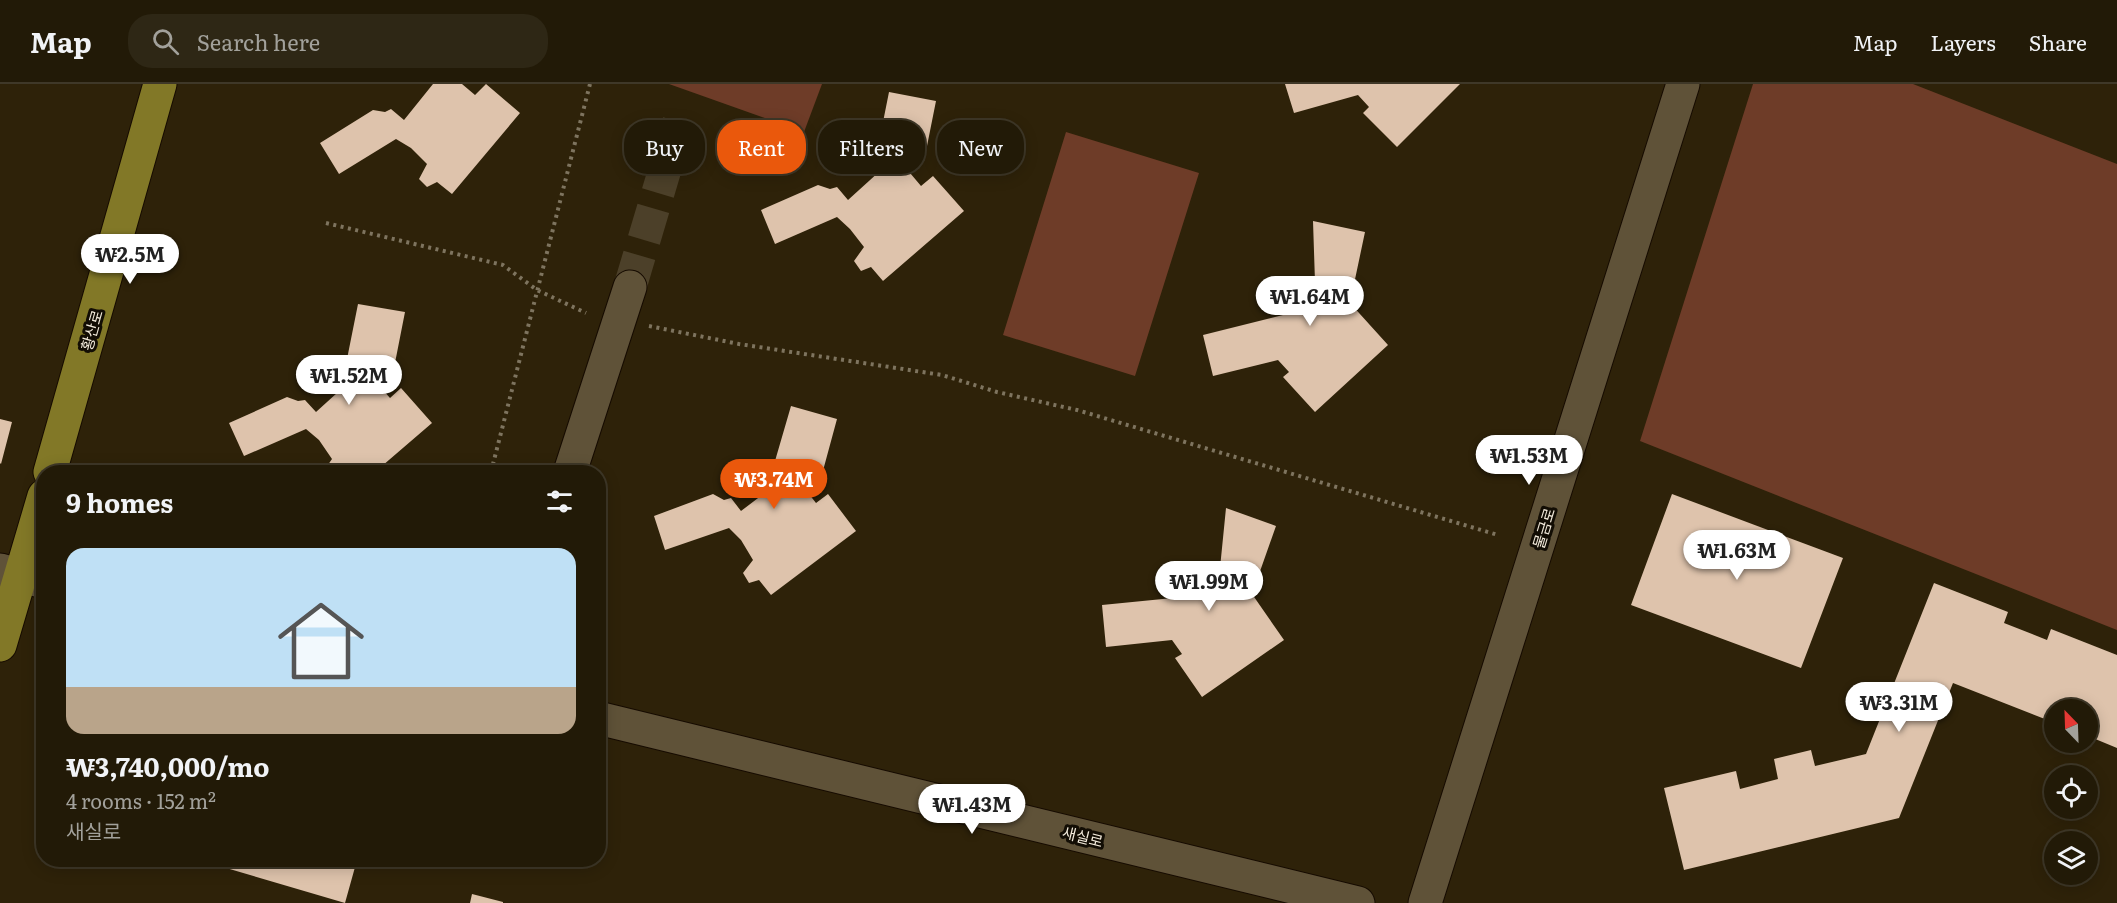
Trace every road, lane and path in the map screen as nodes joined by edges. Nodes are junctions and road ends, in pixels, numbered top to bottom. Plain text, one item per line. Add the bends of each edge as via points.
1 (160, 84) edge
2 (590, 84) edge
3 (1683, 84) edge
4 (326, 223) dead end
5 (630, 288) tunnel mouth
6 (537, 290) junction
7 (619, 322) junction
8 (52, 465) edge
9 (493, 465) edge
10 (572, 465) edge
11 (36, 524) edge
12 (1498, 535) dead end
13 (21, 576) edge
14 (0, 645) edge
15 (606, 720) edge
16 (1358, 903) edge
17 (1425, 903) edge

1 - 8 main road, 황산로
2 - 6 path
3 - 17 street, 물금로
4 - 6 path via 503,265
5 - 7 street
6 - 7 path via 590,315
6 - 9 path
7 - 10 street
7 - 12 path via 942,375 1077,410
11 - 13 main road
13 - 14 main road
15 - 16 street, 새실로

